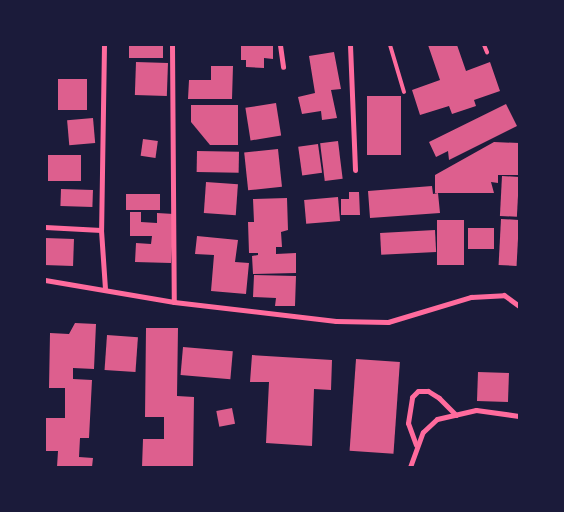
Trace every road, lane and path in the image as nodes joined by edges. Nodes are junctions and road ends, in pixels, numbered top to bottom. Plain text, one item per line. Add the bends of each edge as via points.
1 (104, 45) edge
2 (172, 45) edge
3 (280, 45) edge
4 (350, 45) edge
5 (390, 45) edge
6 (484, 45) edge
7 (486, 52) dead end
8 (283, 67) dead end
9 (404, 92) dead end
10 (355, 170) dead end
11 (45, 227) edge
12 (101, 230) junction
13 (45, 280) edge
14 (105, 288) junction
15 (174, 302) junction
16 (519, 306) edge
17 (456, 415) junction
18 (519, 416) edge
19 (416, 445) junction
20 (410, 467) edge

1 - 12 street
2 - 15 street
3 - 8 street
4 - 10 street
5 - 9 lane
6 - 7 lane
11 - 12 street
12 - 14 street
13 - 14 street
14 - 15 street
15 - 16 street via 336,321 388,322 471,297 504,294
17 - 18 street via 476,410
17 - 19 street via 436,420 423,432
17 - 19 street via 428,391 418,391 412,397 408,422
19 - 20 street

